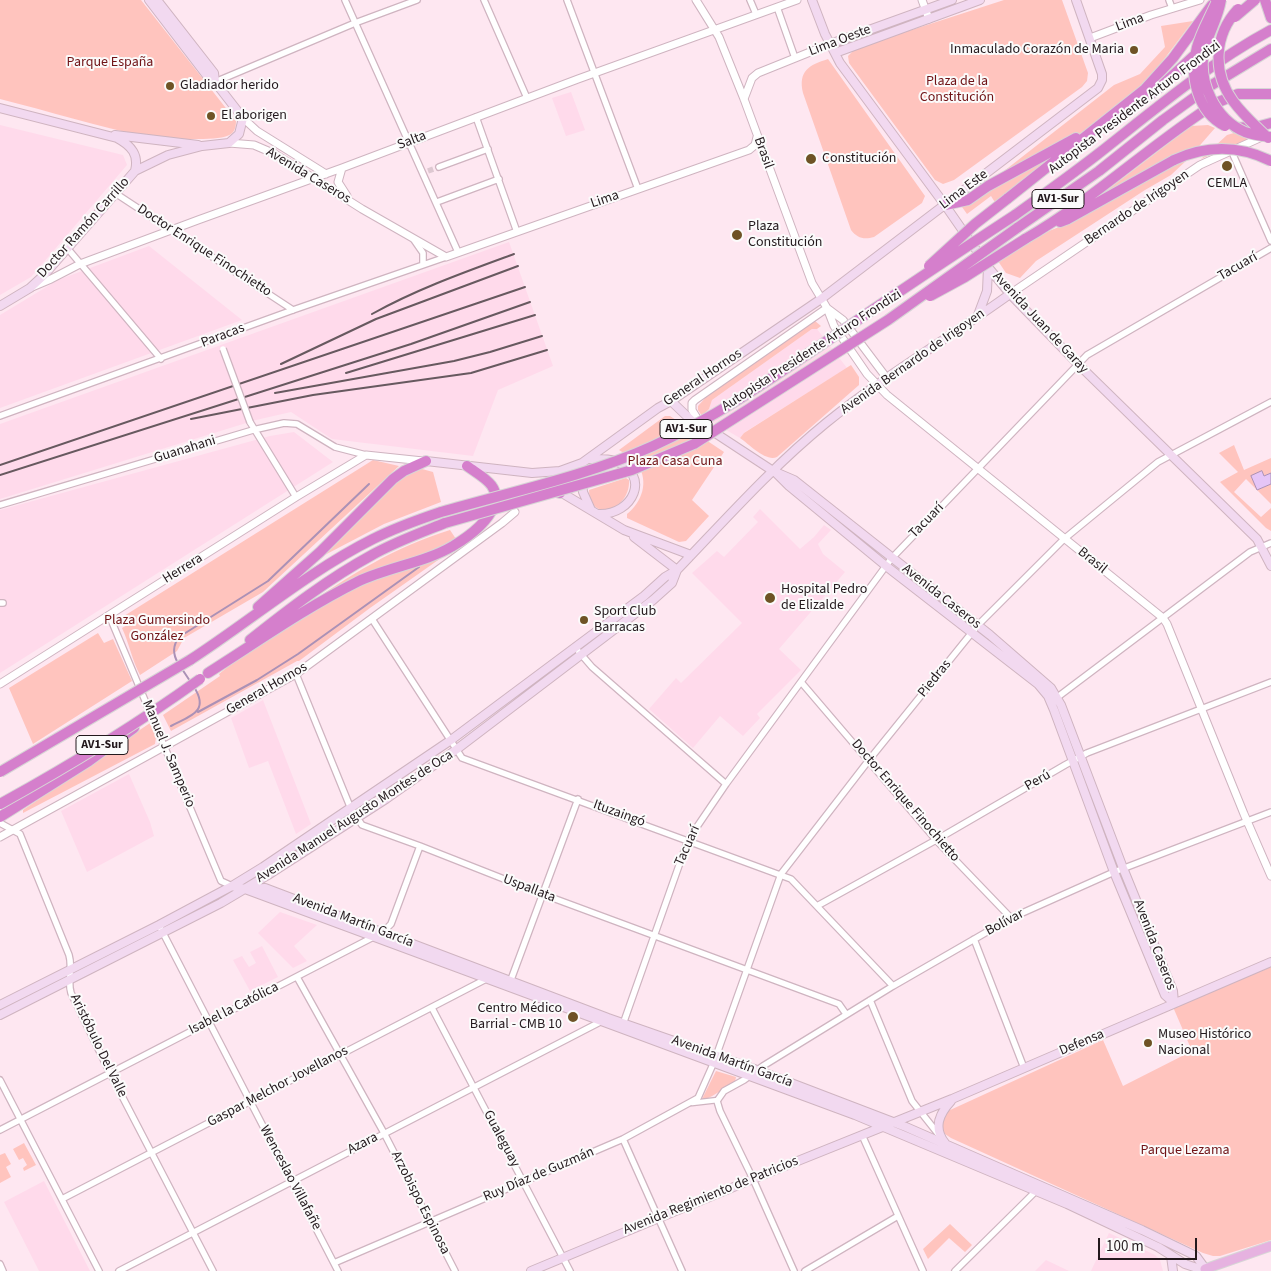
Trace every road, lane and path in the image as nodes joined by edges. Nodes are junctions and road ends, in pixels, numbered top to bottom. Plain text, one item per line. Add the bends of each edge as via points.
1 (149, 0) edge
2 (157, 0) edge
3 (345, 0) edge
4 (417, 0) edge
5 (484, 0) edge
6 (567, 0) edge
7 (696, 0) edge
8 (750, 0) edge
9 (797, 0) edge
10 (812, 0) edge
11 (922, 0) edge
12 (952, 0) edge
13 (980, 0) edge
14 (1076, 0) edge
15 (1169, 0) edge
16 (1200, 0) edge
17 (1216, 0) edge
18 (1221, 0) edge
19 (1248, 0) edge
20 (1255, 0) edge
21 (1265, 0) edge
22 (777, 7) junction
23 (1172, 8) junction
24 (925, 10) junction
25 (756, 14) junction
26 (1271, 18) edge
27 (929, 19) junction
28 (356, 23) junction
29 (714, 29) junction
30 (1271, 30) edge
31 (1090, 38) junction
32 (830, 44) junction
33 (1271, 49) edge
34 (834, 53) junction
35 (795, 58) junction
36 (595, 73) junction
37 (215, 82) junction
38 (1271, 94) edge
39 (527, 98) junction
40 (744, 99) junction
41 (0, 108) edge
42 (476, 117) junction
43 (243, 118) junction
44 (1105, 122) junction
45 (1271, 123) edge
46 (1271, 133) edge
47 (103, 134) junction
48 (758, 137) junction
49 (1271, 137) edge
50 (1271, 141) edge
51 (409, 142) junction
52 (229, 143) junction
53 (202, 146) junction
54 (488, 149) junction
55 (1231, 150) junction
56 (1271, 161) edge
57 (439, 167) tunnel mouth
58 (342, 168) junction
59 (135, 171) junction
60 (326, 174) junction
61 (314, 178) junction
62 (499, 179) junction
63 (638, 189) junction
64 (116, 193) junction
65 (1009, 200) junction
66 (437, 202) junction
67 (945, 205) junction
68 (362, 208) junction
69 (1045, 228) junction
70 (170, 230) junction
71 (516, 232) junction
72 (410, 236) junction
73 (1271, 241) edge
74 (1271, 248) edge
75 (68, 249) junction
76 (458, 252) junction
77 (446, 257) junction
78 (80, 264) junction
79 (423, 264) junction
80 (988, 267) junction
81 (30, 288) junction
82 (904, 288) junction
83 (1010, 294) junction
84 (821, 299) junction
85 (0, 306) edge
86 (826, 308) junction
87 (293, 310) junction
88 (977, 317) junction
89 (888, 320) junction
90 (218, 338) junction
91 (161, 359) junction
92 (1078, 364) junction
93 (886, 377) junction
94 (876, 385) junction
95 (671, 401) junction
96 (1271, 402) edge
97 (0, 416) edge
98 (700, 423) junction
99 (253, 430) junction
100 (366, 455) junction
101 (1170, 455) junction
102 (426, 461) junction
103 (585, 461) junction
104 (468, 466) junction
105 (977, 469) junction
106 (773, 471) junction
107 (562, 493) joint
108 (296, 497) junction
109 (0, 505) edge
110 (492, 510) junction
111 (514, 512) dead end
112 (595, 513) junction
113 (624, 530) junction
114 (1064, 539) junction
115 (1271, 543) edge
116 (1262, 546) junction
117 (691, 555) junction
118 (891, 558) junction
119 (886, 566) junction
120 (1271, 566) edge
121 (677, 570) junction
122 (109, 616) junction
123 (372, 618) junction
124 (1163, 618) junction
125 (978, 625) junction
126 (972, 633) junction
127 (212, 645) junction
128 (576, 648) junction
129 (581, 655) junction
130 (296, 674) junction
131 (204, 676) junction
132 (801, 682) junction
133 (1271, 682) edge
134 (0, 684) edge
135 (1054, 700) junction
136 (1202, 708) junction
137 (147, 717) junction
138 (452, 740) junction
139 (164, 747) junction
140 (457, 749) junction
141 (1081, 756) junction
142 (869, 760) junction
143 (1073, 761) junction
144 (0, 772) edge
145 (726, 784) junction
146 (578, 799) junction
147 (0, 804) edge
148 (351, 809) junction
149 (1271, 812) edge
150 (0, 817) edge
151 (356, 818) junction
152 (1248, 821) junction
153 (0, 823) edge
154 (12, 829) junction
155 (0, 837) edge
156 (688, 840) junction
157 (936, 840) junction
158 (420, 846) junction
159 (1123, 868) junction
160 (1114, 872) junction
161 (781, 874) junction
162 (1271, 876) edge
163 (232, 886) junction
164 (245, 889) junction
165 (542, 894) junction
166 (817, 906) junction
167 (1011, 918) junction
168 (161, 929) junction
169 (383, 932) junction
170 (654, 934) junction
171 (982, 934) junction
172 (374, 936) junction
173 (974, 939) junction
174 (978, 947) junction
175 (1271, 962) edge
176 (72, 968) junction
177 (747, 969) junction
178 (297, 977) junction
179 (490, 977) junction
180 (69, 980) junction
181 (509, 984) junction
182 (893, 986) junction
183 (870, 1000) junction
184 (1174, 1003) junction
185 (0, 1004) edge
186 (432, 1008) junction
187 (846, 1014) junction
188 (0, 1015) edge
189 (608, 1018) junction
190 (209, 1022) junction
191 (601, 1022) junction
192 (623, 1026) junction
193 (340, 1054) junction
194 (715, 1058) junction
195 (1024, 1068) junction
196 (757, 1070) junction
197 (110, 1073) junction
198 (750, 1076) junction
199 (0, 1080) edge
200 (473, 1087) junction
201 (952, 1099) junction
202 (718, 1100) junction
203 (250, 1102) junction
204 (688, 1103) junction
205 (920, 1111) junction
206 (20, 1119) junction
207 (892, 1122) junction
208 (882, 1126) junction
209 (0, 1130) edge
210 (384, 1133) junction
211 (862, 1135) junction
212 (939, 1135) junction
213 (623, 1139) junction
214 (946, 1144) junction
215 (152, 1152) junction
216 (753, 1179) junction
217 (291, 1181) junction
218 (524, 1183) junction
219 (1039, 1188) junction
220 (62, 1199) junction
221 (898, 1216) junction
222 (658, 1218) junction
223 (430, 1221) junction
224 (193, 1232) junction
225 (1271, 1246) edge
226 (563, 1256) junction
227 (1171, 1256) junction
228 (0, 1264) edge
229 (334, 1264) junction
230 (1204, 1270) edge
231 (3, 1271) edge
232 (99, 1271) edge
233 (119, 1271) edge
234 (213, 1271) edge
235 (338, 1271) edge
236 (455, 1271) edge
237 (531, 1271) edge
238 (570, 1271) edge
239 (682, 1271) edge
240 (794, 1271) edge
241 (805, 1271) edge
242 (923, 1271) edge
243 (955, 1271) edge
244 (1173, 1271) edge

1 - 37 main road, Avenida Caseros
2 - 37 main road, Avenida Caseros via 214,73
3 - 28 street
4 - 28 street
5 - 39 street
6 - 36 street
7 - 29 street, Brasil
8 - 25 street
9 - 22 street, Salta
10 - 32 main road, Avenida Juan de Garay
11 - 24 street
12 - 24 main road, Lima Oeste
13 - 27 main road, Lima Oeste
14 - 31 main road
15 - 23 street
16 - 23 street, Lima
17 - 44 highway, bridge via 1173,58 1144,90
17 - 45 highway, bridge via 1196,50 1194,75 1202,104 1225,126 1245,128
18 - 49 highway, bridge via 1204,54 1210,95 1220,113 1237,128
19 - 50 highway, bridge via 1226,24 1218,52 1219,69 1233,101
20 - 65 highway, bridge via 1159,88
21 - 26 highway
22 - 25 street, Salta
22 - 35 street
23 - 31 street, Lima
24 - 27 street
24 - 32 main road, Lima Oeste
25 - 29 street, Salta
27 - 34 main road, Lima Oeste
28 - 37 street
28 - 51 street
29 - 36 street, Salta
29 - 40 street, Brasil
30 - 82 highway, Autopista Presidente Arturo Frondizi / AV1-Sur, bridge via 1213,64 1015,215
31 - 67 main road, Lima Este via 1102,77 1094,92
32 - 34 main road, Avenida Juan de Garay
32 - 35 street, Lima Oeste
33 - 89 highway, Autopista Presidente Arturo Frondizi / AV1-Sur, bridge via 1210,86 1099,171
34 - 67 main road, Avenida Juan de Garay
35 - 40 street, Lima Oeste via 758,73 752,78
36 - 39 street, Salta
36 - 63 street
37 - 43 main road, Avenida Caseros
38 - 69 highway via 1238,94 1216,102
39 - 42 street, Salta
40 - 48 street, Brasil
41 - 47 main road
42 - 51 street, Salta
42 - 54 street
43 - 52 main road via 240,134
43 - 60 street, Avenida Caseros via 263,135
44 - 65 highway
44 - 67 highway via 968,200
46 - 55 street, Bernardo de Irigoyen
47 - 53 main road
47 - 59 main road via 124,142 132,149
48 - 63 street, Lima via 749,150
48 - 84 street, Brasil via 812,284
51 - 58 street, Salta
51 - 66 street via 426,172
52 - 53 main road, Doctor Ramón Carrillo
52 - 61 street, Avenida Caseros via 260,147
53 - 59 main road, Doctor Ramón Carrillo via 162,157
54 - 57 street
54 - 62 street
55 - 73 street
55 - 83 street, Bernardo de Irigoyen via 1200,165
56 - 69 highway, bridge via 1245,151 1199,150
58 - 60 street, Salta
58 - 68 street via 338,176 339,185 346,196
59 - 64 main road, Doctor Ramón Carrillo
60 - 61 street, Salta
61 - 68 street, Avenida Caseros
61 - 70 street, Salta
62 - 66 street
62 - 71 street
63 - 71 street, Lima
64 - 70 street, Doctor Enrique Finochietto
64 - 75 main road, Doctor Ramón Carrillo
65 - 82 highway, bridge
66 - 76 street
67 - 80 main road, Avenida Juan de Garay
67 - 84 main road, Lima Este
68 - 72 street, Avenida Caseros
69 - 89 highway, bridge
70 - 78 street, Salta
70 - 87 street, Doctor Enrique Finochietto
71 - 76 street, Lima
72 - 77 street, Avenida Caseros
72 - 79 street, Avenida Caseros via 424,253
74 - 92 street, Tacuarí via 1087,355
75 - 78 street
75 - 81 main road, Doctor Ramón Carrillo
76 - 77 street, Lima
77 - 79 street, Paracas
78 - 81 street, Salta
78 - 91 street
79 - 87 street, Paracas
80 - 83 main road, Avenida Juan de Garay
80 - 88 main road via 987,291
81 - 85 main road, Doctor Ramón Carrillo
82 - 127 highway, Autopista Presidente Arturo Frondizi / AV1-Sur, bridge via 765,383 653,446 601,466 440,512 384,534 333,562
83 - 88 main road, Avenida Bernardo de Irigoyen
83 - 92 main road, Avenida Juan de Garay
84 - 86 street, Brasil
84 - 95 main road, General Hornos
86 - 93 street, Brasil via 844,320
86 - 94 street, Brasil via 834,326
86 - 98 street, General Hornos via 695,400 692,410
87 - 90 street, Paracas
88 - 93 main road, Avenida Bernardo de Irigoyen
89 - 131 highway, Autopista Presidente Arturo Frondizi / AV1-Sur, bridge via 719,429 680,450 632,470 445,523 398,542 346,570 284,613
90 - 91 street, Paracas
90 - 99 street, bridge
91 - 97 street, Paracas
92 - 101 main road, Avenida Juan de Garay
92 - 105 street, Tacuarí
93 - 94 main road, Avenida Bernardo de Irigoyen
94 - 105 street, Brasil
94 - 106 main road, Avenida Bernardo de Irigoyen via 825,424
95 - 98 main road, Avenida Caseros via 692,421
95 - 103 main road, General Hornos
96 - 101 street, Piedras
98 - 106 main road, Avenida Caseros
99 - 100 street, Guanahani via 284,423 296,424 335,447
99 - 108 street
99 - 109 street, Guanahani
100 - 102 street
100 - 108 street, Herrera
101 - 114 street, Piedras
101 - 116 main road, Avenida Juan de Garay
102 - 104 main road
102 - 127 highway via 393,479 296,574
103 - 104 main road, General Hornos via 560,471 532,473
103 - 112 main road via 582,487
103 - 112 main road via 614,461 625,467 635,480 634,493 622,508 607,514
104 - 110 highway via 492,486 495,502
105 - 114 street, Brasil
105 - 118 street, Tacuarí
106 - 117 main road, Avenida Manuel Augusto Montes de Oca
106 - 118 main road, Avenida Caseros via 794,480
106 - 119 main road, Avenida Caseros
107 - 110 highway via 536,488
107 - 112 main road
108 - 122 street, Herrera
110 - 131 highway via 475,530 453,546 358,582 321,601
111 - 123 street, General Hornos
112 - 113 main road
113 - 117 main road
113 - 121 main road
114 - 124 street, Brasil
114 - 125 street, Piedras
115 - 116 street
116 - 120 main road, Avenida Juan de Garay
116 - 124 street
117 - 121 main road, Avenida Manuel Augusto Montes de Oca
118 - 119 street, Tacuarí
118 - 125 main road, Avenida Caseros
119 - 126 main road, Avenida Caseros
119 - 132 street, Tacuarí
121 - 128 main road, Avenida Manuel Augusto Montes de Oca via 665,576
121 - 129 main road, Avenida Manuel Augusto Montes de Oca via 672,583 653,600
122 - 134 street, Herrera
122 - 139 street, Manuel J. Samperio
123 - 130 street, General Hornos
123 - 138 street, Ituzaingó
124 - 135 street
124 - 136 street, Brasil
125 - 126 street, Piedras
125 - 135 main road, Avenida Caseros via 1051,688
126 - 135 main road, Avenida Caseros
126 - 142 street, Piedras
127 - 144 highway, Autopista Presidente Arturo Frondizi / AV1-Sur, bridge
128 - 129 street
128 - 138 main road, Avenida Manuel Augusto Montes de Oca
129 - 140 main road, Avenida Manuel Augusto Montes de Oca
129 - 145 street
130 - 139 street, General Hornos
130 - 148 street
131 - 137 highway, Autopista Presidente Arturo Frondizi / AV1-Sur, bridge
132 - 142 street, Doctor Enrique Finochietto
132 - 145 street, Tacuarí
133 - 136 street, Perú
135 - 141 main road, Avenida Caseros
135 - 143 main road, Avenida Caseros
136 - 141 street, Perú
136 - 152 street, Brasil
137 - 147 highway, Autopista Presidente Arturo Frondizi / AV1-Sur, bridge
137 - 150 highway, bridge via 89,761
138 - 140 street, Ituzaingó
138 - 148 main road, Avenida Manuel Augusto Montes de Oca
139 - 154 street, General Hornos
139 - 163 street, Manuel J. Samperio via 220,881
140 - 146 street, Ituzaingó via 462,758
140 - 151 main road, Avenida Manuel Augusto Montes de Oca
141 - 143 street, Perú
141 - 159 main road, Avenida Caseros
142 - 157 street, Doctor Enrique Finochietto
142 - 161 street, Piedras
143 - 157 street, Perú
143 - 160 main road, Avenida Caseros
145 - 156 street, Tacuarí
146 - 156 street, Ituzaingó
146 - 165 street
148 - 151 street
148 - 163 main road, Avenida Manuel Augusto Montes de Oca
149 - 152 street, Bolívar
151 - 158 street, Uspallata via 362,825
151 - 164 main road, Avenida Manuel Augusto Montes de Oca
152 - 159 street, Bolívar
152 - 162 street, Brasil
153 - 154 street
154 - 155 street, General Hornos
154 - 176 street via 20,834
156 - 161 street, Ituzaingó
156 - 170 street, Tacuarí
157 - 166 street, Perú
157 - 167 street, Doctor Enrique Finochietto
158 - 165 street, Uspallata
158 - 169 street via 391,924
159 - 160 street, Bolívar
159 - 184 main road, Avenida Caseros via 1173,991
160 - 167 street, Bolívar
160 - 184 main road, Avenida Caseros via 1165,995
161 - 166 street, Ituzaingó via 791,879
161 - 177 street, Piedras
163 - 164 main road, Avenida Martín García
163 - 168 main road, Avenida Manuel Augusto Montes de Oca
164 - 168 main road, Avenida Manuel Augusto Montes de Oca
164 - 169 main road, Avenida Martín García via 265,888
164 - 172 main road, Avenida Martín García
165 - 170 street, Uspallata
165 - 181 street
166 - 182 street, Ituzaingó
167 - 171 street, Bolívar
168 - 176 main road, Avenida Manuel Augusto Montes de Oca
168 - 180 main road, Avenida Manuel Augusto Montes de Oca
168 - 190 street, Wenceslao Villafañe
169 - 172 street, Isabel la Católica
169 - 179 main road, Avenida Martín García
170 - 177 street, Uspallata
170 - 192 street, Tacuarí
171 - 173 street, Bolívar
171 - 174 street
172 - 178 street, Isabel la Católica
172 - 179 main road, Avenida Martín García
173 - 174 street
173 - 182 street, Bolívar
174 - 195 street
175 - 184 main road, Defensa
176 - 180 street, Aristóbulo Del Valle
176 - 185 main road, Avenida Manuel Augusto Montes de Oca
177 - 187 street, Uspallata via 839,1004
177 - 194 street, Piedras
178 - 190 street, Isabel la Católica
178 - 193 street, Arzobispo Espinosa
179 - 181 main road, Avenida Martín García
179 - 186 street, Gaspar Melchor Jovellanos
180 - 188 main road, Avenida Manuel Augusto Montes de Oca
180 - 197 street, Aristóbulo Del Valle via 71,993
181 - 189 main road, Avenida Martín García
181 - 191 main road, Avenida Martín García
182 - 183 street, Bolívar
183 - 187 street, Bolívar
183 - 205 street via 912,1100
184 - 195 main road, Defensa
186 - 193 street, Gaspar Melchor Jovellanos
186 - 200 street, Gualeguay
187 - 196 street, Bolívar
189 - 191 street, Azara
189 - 192 main road, Avenida Martín García
190 - 197 street, Isabel la Católica
190 - 203 street, Wenceslao Villafañe
191 - 192 main road, Avenida Martín García
191 - 200 street, Azara
192 - 194 main road, Avenida Martín García
193 - 203 street, Gaspar Melchor Jovellanos
193 - 210 street, Arzobispo Espinosa
194 - 196 main road, Avenida Martín García
194 - 198 main road, Avenida Martín García
194 - 204 street, Ruy Díaz de Guzmán via 701,1094
195 - 201 main road, Defensa
196 - 198 street
196 - 207 main road, Avenida Martín García
197 - 206 street, Isabel la Católica
197 - 215 street, Aristóbulo Del Valle
198 - 202 street via 724,1091
198 - 208 main road, Avenida Martín García
199 - 206 street
200 - 210 street, Azara
200 - 218 street, Gualeguay
201 - 205 main road, Defensa
201 - 212 main road via 940,1116
202 - 204 street
202 - 216 street via 720,1111
203 - 215 street, Gaspar Melchor Jovellanos
203 - 217 street, Wenceslao Villafañe
204 - 213 street, Ruy Díaz de Guzmán
205 - 207 main road, Defensa
205 - 212 street
206 - 209 street, Isabel la Católica
206 - 220 street
207 - 208 main road, Avenida Regimiento de Patricios
207 - 214 main road, Avenida Martín García
208 - 211 main road, Avenida Regimiento de Patricios
208 - 219 main road, Avenida Martín García
210 - 217 street, Azara
210 - 223 street, Arzobispo Espinosa
211 - 216 main road, Avenida Regimiento de Patricios
211 - 221 street
212 - 214 main road
213 - 218 street, Ruy Díaz de Guzmán
213 - 222 street
214 - 219 main road, Avenida Martín García
215 - 220 street, Gaspar Melchor Jovellanos
215 - 224 street, Aristóbulo Del Valle
216 - 222 main road, Avenida Regimiento de Patricios
216 - 240 street
217 - 224 street, Azara
217 - 229 street, Wenceslao Villafañe
218 - 223 street, Ruy Díaz de Guzmán
218 - 226 street, Gualeguay
219 - 227 main road, Avenida Martín García
219 - 230 main road, Avenida Martín García via 1196,1256
219 - 243 street
220 - 232 street
221 - 241 street
221 - 242 street
222 - 226 main road, Avenida Regimiento de Patricios
222 - 239 street
223 - 229 street, Ruy Díaz de Guzmán
223 - 236 street, Arzobispo Espinosa
224 - 233 street, Azara
224 - 234 street, Aristóbulo Del Valle
225 - 230 main road
226 - 237 main road, Avenida Regimiento de Patricios
226 - 238 street, Gualeguay
227 - 230 main road, Avenida Martín García
227 - 244 main road
228 - 231 street
229 - 235 street, Wenceslao Villafañe

